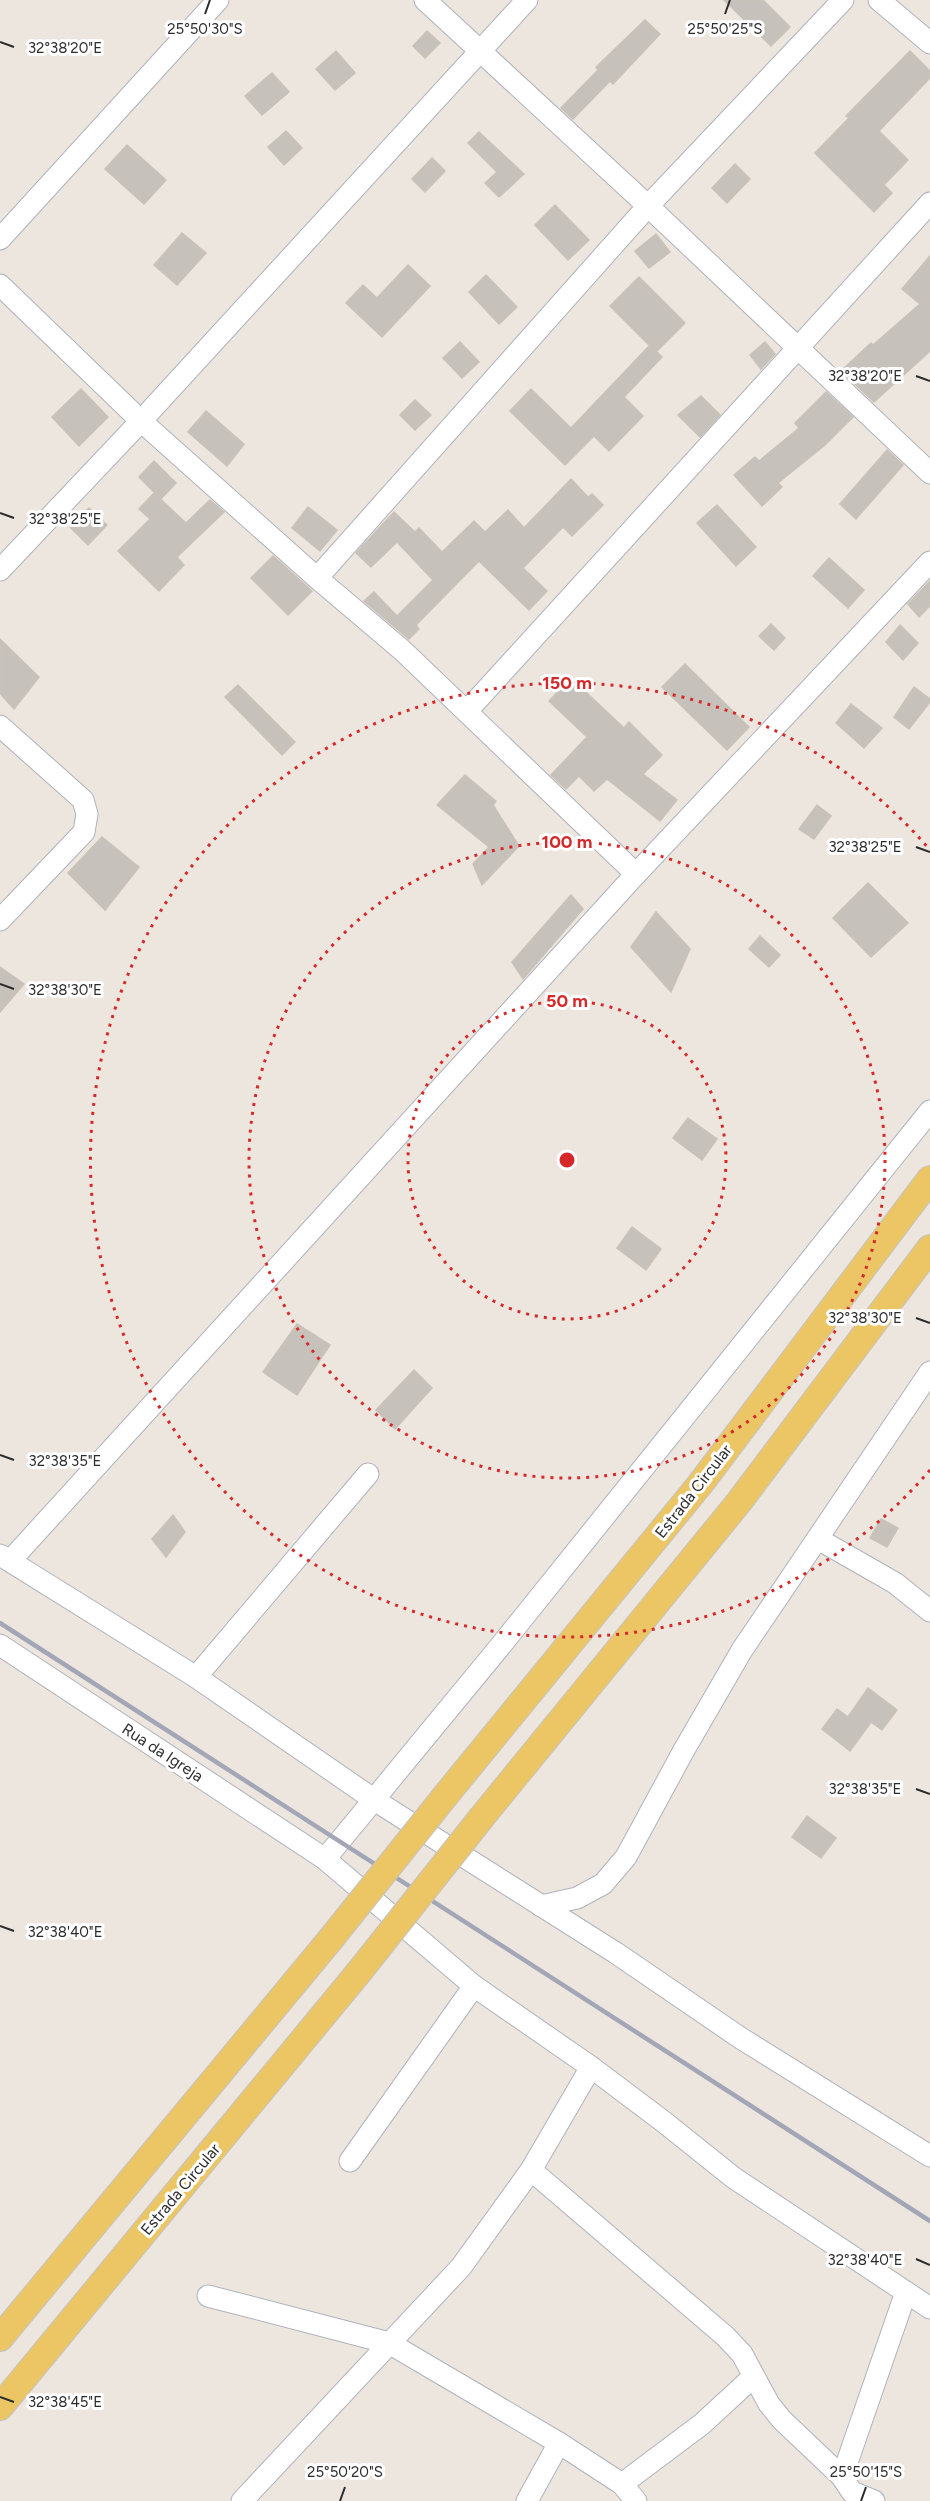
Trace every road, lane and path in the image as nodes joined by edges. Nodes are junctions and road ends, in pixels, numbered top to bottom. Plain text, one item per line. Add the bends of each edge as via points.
1 (218, 0) edge
2 (425, 0) edge
3 (527, 0) edge
4 (843, 0) edge
5 (879, 0) edge
6 (930, 43) edge
7 (478, 51) junction
8 (930, 203) edge
9 (648, 206) junction
10 (0, 239) edge
11 (0, 285) edge
12 (800, 348) junction
13 (141, 421) junction
14 (930, 473) edge
15 (930, 562) edge
16 (0, 570) edge
17 (316, 578) junction
18 (467, 711) junction
19 (0, 726) edge
20 (636, 874) junction
21 (0, 920) edge
22 (930, 1111) edge
23 (930, 1179) edge
24 (930, 1248) edge
25 (930, 1372) edge
26 (368, 1474) dead end
27 (818, 1539) junction
28 (5, 1558) edge
29 (930, 1611) edge
30 (0, 1645) edge
31 (196, 1677) junction
32 (376, 1801) junction
33 (326, 1859) junction
34 (541, 1905) junction
35 (474, 1986) junction
36 (591, 2067) junction
37 (930, 2156) edge
38 (350, 2161) dead end
39 (531, 2170) junction
40 (906, 2292) junction
41 (208, 2296) dead end
42 (930, 2308) edge
43 (0, 2338) edge
44 (388, 2343) junction
45 (753, 2377) junction
46 (0, 2407) edge
47 (559, 2444) junction
48 (622, 2484) junction
49 (848, 2490) edge
50 (242, 2501) edge
51 (527, 2501) edge
52 (636, 2501) edge
53 (874, 2501) edge

1 - 10 street
2 - 7 street
3 - 7 street
4 - 9 street
5 - 6 street
7 - 9 street
7 - 13 street
8 - 12 street
9 - 12 street
9 - 17 street
11 - 13 street
12 - 14 street
12 - 18 street
13 - 16 street
13 - 17 street
15 - 20 street
17 - 18 street
18 - 20 street
19 - 21 street via 83,800 87,814 84,832
20 - 28 street
22 - 32 street
23 - 43 main road, Estrada Circular, bridge via 701,1483
24 - 46 main road, Estrada Circular, bridge via 739,1502
25 - 27 street
26 - 31 street
27 - 29 street via 895,1583
27 - 34 street via 708,1706 626,1857 603,1884 577,1898
28 - 31 street
30 - 33 street, Rua da Igreja
31 - 32 street
32 - 33 street
32 - 34 street
33 - 35 street, Rua da Igreja
34 - 37 street via 739,2037
35 - 36 street, Rua da Igreja
35 - 38 street
36 - 39 street
36 - 40 street, Rua da Igreja via 734,2178
39 - 44 street via 461,2267
39 - 45 street via 725,2336 742,2354
40 - 42 street, Rua da Igreja
40 - 49 street
41 - 44 street
44 - 47 street
44 - 50 street
45 - 48 street via 702,2424
45 - 49 street via 782,2420
47 - 48 street
47 - 51 street
48 - 52 street
49 - 53 street

